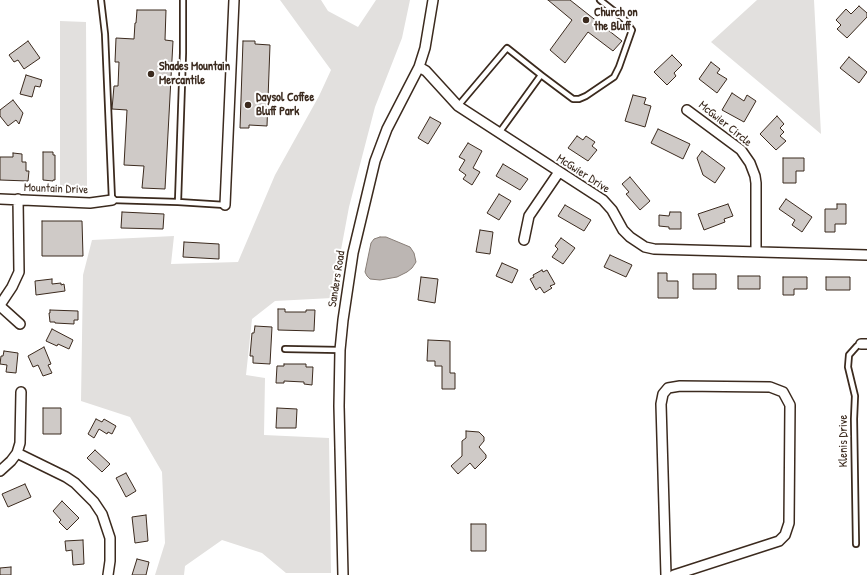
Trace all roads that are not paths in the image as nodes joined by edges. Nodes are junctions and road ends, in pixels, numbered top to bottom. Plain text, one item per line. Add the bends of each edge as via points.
1 (101, 0) edge
2 (183, 0) edge
3 (234, 0) edge
4 (433, 0) edge
5 (600, 0) edge
6 (419, 67) junction
7 (541, 75) junction
8 (458, 106) junction
9 (687, 110) dead end
10 (499, 133) junction
11 (559, 172) junction
12 (0, 199) edge
13 (18, 200) junction
14 (112, 200) junction
15 (178, 202) junction
16 (225, 205) joint
17 (524, 240) dead end
18 (756, 252) junction
19 (867, 255) edge
20 (0, 305) edge
21 (20, 324) dead end
22 (864, 344) edge
23 (285, 349) dead end
24 (340, 350) junction
25 (21, 392) dead end
26 (17, 453) junction
27 (0, 471) edge
28 (856, 544) dead end
29 (108, 575) edge
30 (342, 575) edge
31 (666, 575) edge
32 (674, 575) edge

1 - 14 lane via 105,34
2 - 15 lane via 184,53
3 - 16 street
4 - 6 street, Sanders Road
5 - 7 lane via 624,19 632,30 614,77 586,96 573,99
6 - 8 street, McGwier Drive via 426,71
6 - 24 street, Sanders Road via 387,129 375,161 353,253
7 - 8 lane via 507,48
7 - 10 lane
8 - 10 street, McGwier Drive
9 - 18 street, McGwier Circle via 741,150 750,163 756,184
10 - 11 street, McGwier Drive
11 - 17 street via 529,216
11 - 18 street, McGwier Drive via 603,200 623,230 645,247
12 - 13 street, Mountain Drive
13 - 14 street, Mountain Drive via 90,203
13 - 20 street via 19,272
14 - 15 lane
15 - 16 lane
18 - 19 street, McGwier Drive
20 - 21 street
22 - 28 lane, Klenis Drive via 857,346 849,355 848,367 855,396
23 - 24 lane
24 - 30 street, Sanders Road
25 - 26 street via 20,443
26 - 27 street
26 - 29 street via 66,477 94,502 102,514 110,538
31 - 32 street via 661,404 663,394 668,388 680,386 770,387 783,392 790,405 789,523 785,535 779,541

